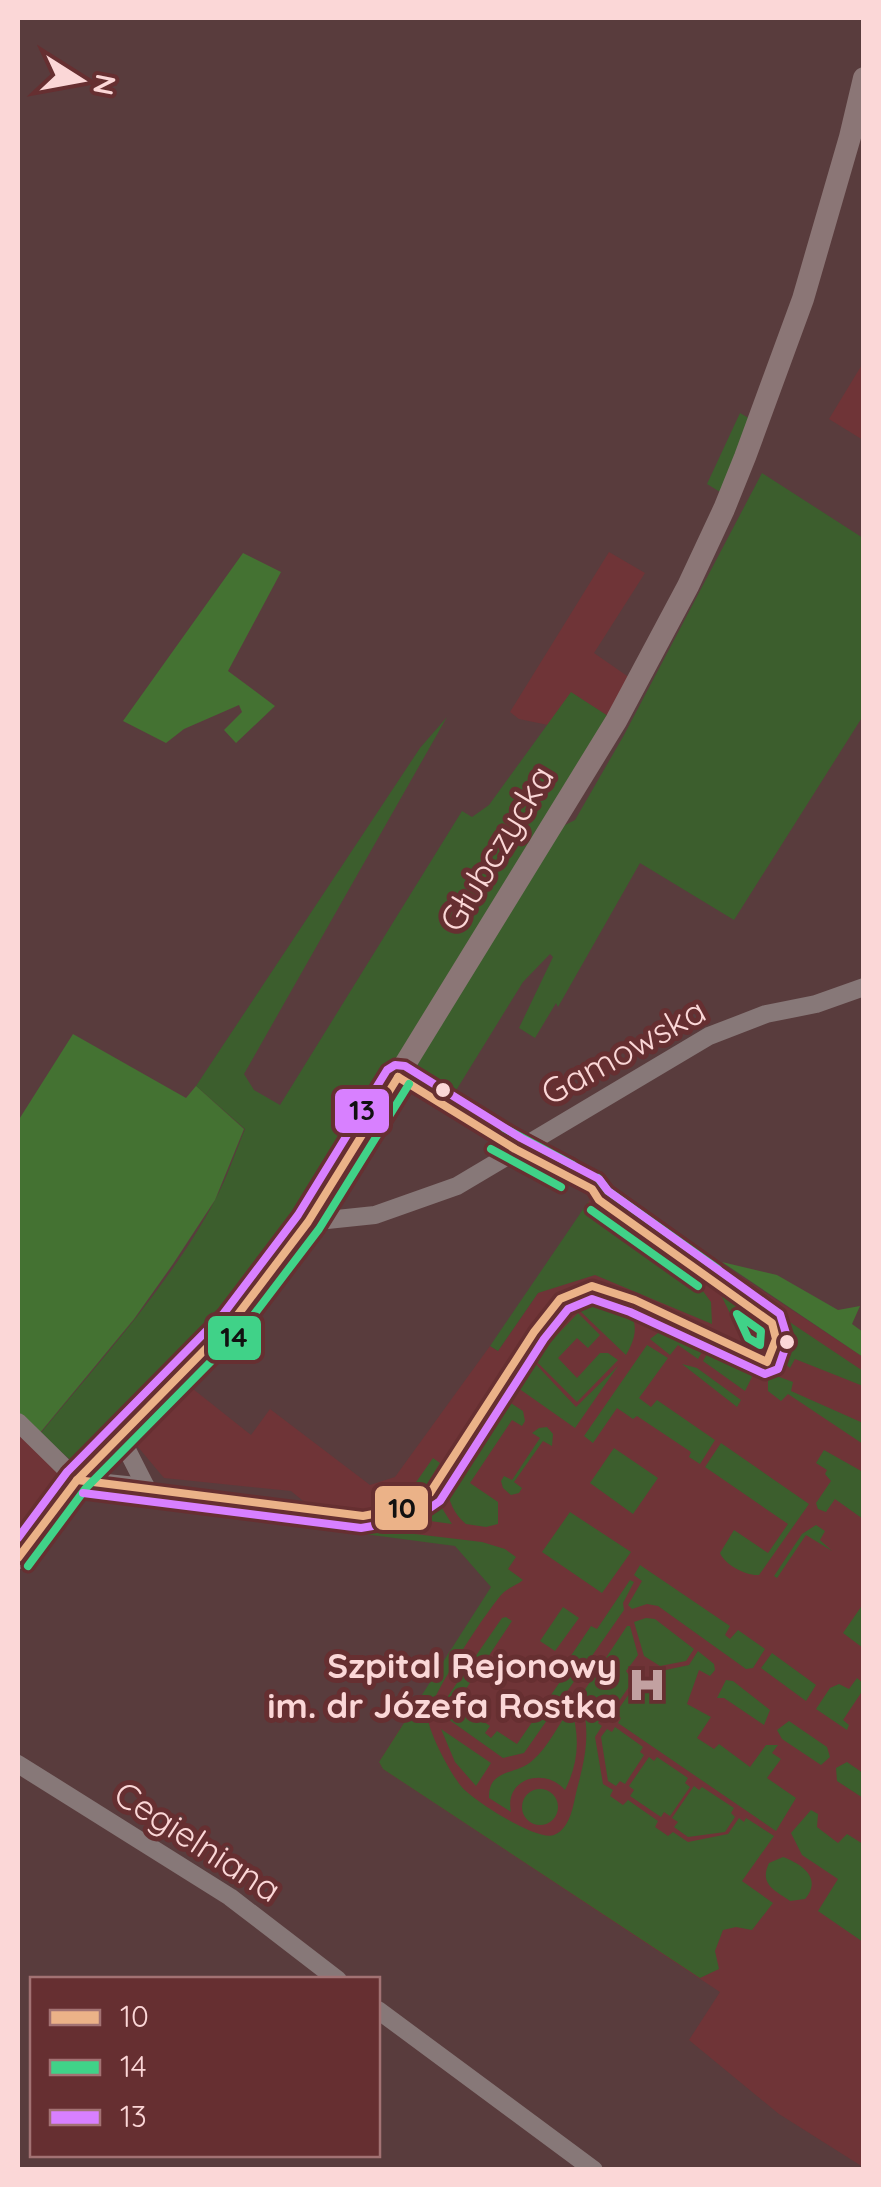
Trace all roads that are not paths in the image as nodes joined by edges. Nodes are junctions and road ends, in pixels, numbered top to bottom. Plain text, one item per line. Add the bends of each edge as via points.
1 (864, 78) edge
2 (864, 987) edge
3 (308, 1222) junction
4 (18, 1422) edge
5 (119, 1434) junction
6 (77, 1480) junction
7 (18, 1558) edge
8 (18, 1764) edge
9 (334, 1977) edge
10 (380, 2011) edge
11 (594, 2170) edge

1 - 3 main road, Głubczycka via 802,299 695,570 616,721
2 - 3 street, Gamowska via 709,1036 457,1186 375,1215
3 - 5 main road, Głubczycka via 233,1320
4 - 6 street
5 - 6 main road, Głubczycka
5 - 6 street via 146,1487
6 - 7 main road, Głubczycka
8 - 9 street, Cegielniana via 230,1897
10 - 11 street

